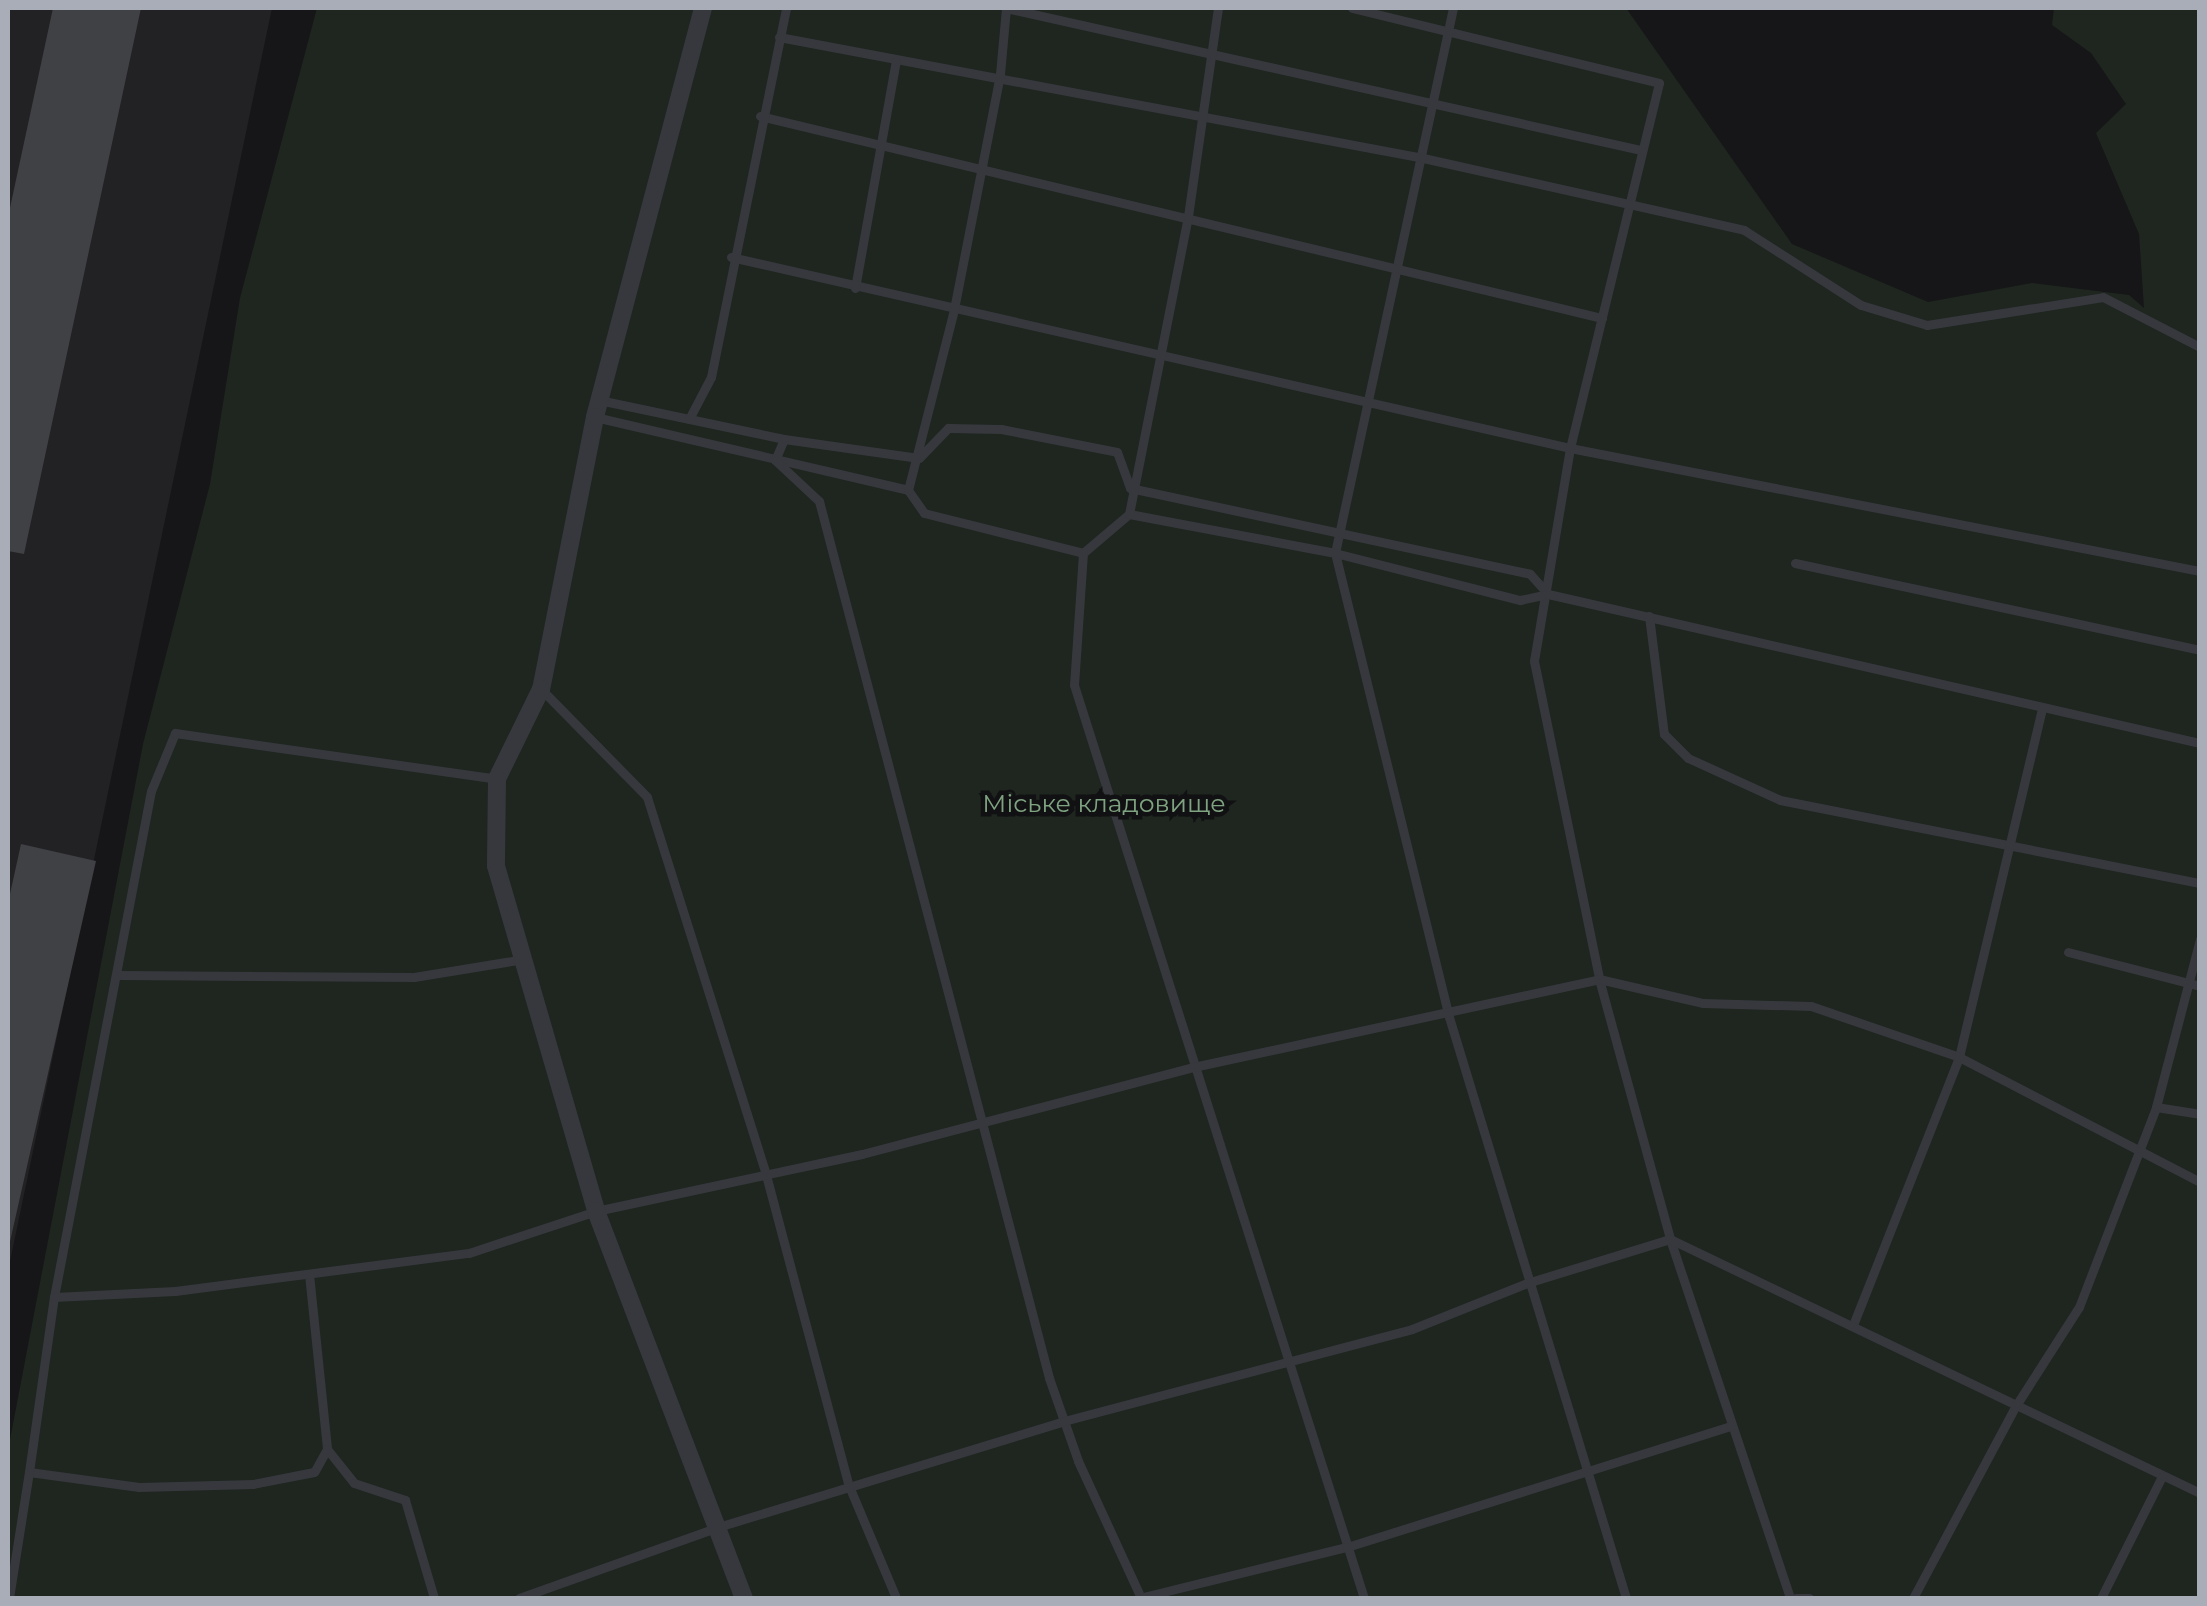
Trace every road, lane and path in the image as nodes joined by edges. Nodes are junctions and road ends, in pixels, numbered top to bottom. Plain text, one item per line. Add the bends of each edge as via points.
1 (703, 8) edge
2 (786, 8) edge
3 (1006, 8) edge
4 (1218, 8) edge
5 (1352, 8) edge
6 (1453, 8) edge
7 (1448, 30) junction
8 (779, 37) junction
9 (1216, 54) junction
10 (896, 61) junction
11 (1000, 74) junction
12 (1431, 106) junction
13 (760, 116) junction
14 (1202, 120) junction
15 (880, 145) junction
16 (1641, 150) junction
17 (1423, 158) junction
18 (979, 172) junction
19 (1627, 205) junction
20 (1188, 216) junction
21 (731, 257) junction
22 (1399, 265) junction
23 (855, 288) junction
24 (954, 309) junction
25 (1602, 318) junction
26 (2200, 347) edge
27 (1159, 354) junction
28 (1368, 399) junction
29 (597, 408) junction
30 (689, 419) junction
31 (784, 439) junction
32 (1570, 448) junction
33 (919, 458) junction
34 (776, 460) junction
35 (1130, 488) junction
36 (908, 490) junction
37 (1128, 514) junction
38 (1342, 530) junction
39 (1082, 553) junction
40 (1335, 554) junction
41 (1795, 563) dead end
42 (2200, 571) edge
43 (1548, 594) junction
44 (1649, 616) junction
45 (2200, 650) edge
46 (541, 689) junction
47 (2042, 708) junction
48 (2200, 743) edge
49 (497, 779) junction
50 (2006, 840) junction
51 (2200, 884) edge
52 (2200, 939) edge
53 (2068, 952) dead end
54 (518, 960) junction
55 (118, 975) junction
56 (1598, 980) junction
57 (2186, 982) junction
58 (2200, 986) edge
59 (1449, 1016) junction
60 (1958, 1057) junction
61 (1198, 1066) junction
62 (2156, 1107) junction
63 (2200, 1114) edge
64 (983, 1122) junction
65 (2139, 1153) junction
66 (766, 1175) junction
67 (2200, 1182) edge
68 (596, 1210) junction
69 (1670, 1240) junction
70 (309, 1274) junction
71 (1527, 1283) junction
72 (54, 1296) junction
73 (1853, 1325) junction
74 (1286, 1363) junction
75 (2014, 1407) junction
76 (1064, 1421) junction
77 (1731, 1426) junction
78 (327, 1449) junction
79 (1584, 1469) junction
80 (29, 1472) junction
81 (2162, 1476) junction
82 (849, 1486) junction
83 (2200, 1493) edge
84 (718, 1526) junction
85 (1347, 1546) junction
86 (9, 1598) edge
87 (434, 1598) edge
88 (519, 1598) edge
89 (744, 1598) edge
90 (896, 1598) edge
91 (1140, 1598) edge
92 (1364, 1598) edge
93 (1626, 1598) edge
94 (1793, 1598) edge
95 (1809, 1598) edge
96 (1913, 1598) edge
97 (2101, 1598) edge

1 - 29 street
2 - 8 lane
3 - 9 lane
3 - 11 lane
4 - 9 lane
5 - 7 lane
6 - 7 lane
7 - 12 lane
7 - 16 lane via 1659,83
8 - 10 lane
8 - 13 lane
9 - 12 lane
9 - 14 lane
10 - 11 lane
10 - 15 lane
11 - 14 lane
11 - 18 lane
12 - 16 lane
12 - 17 lane
13 - 15 lane
13 - 21 lane
14 - 17 lane
14 - 20 lane
15 - 18 lane
15 - 23 lane
16 - 19 lane
17 - 19 lane
17 - 22 lane
18 - 20 lane
18 - 24 lane
19 - 25 lane
19 - 26 lane via 1744,230 1861,306 1927,325 2102,297
20 - 22 lane
20 - 27 lane
21 - 23 lane
21 - 30 lane via 711,377
22 - 25 lane
22 - 28 lane
23 - 24 lane
24 - 27 lane
24 - 33 lane
25 - 32 lane
27 - 28 lane
27 - 35 lane
28 - 32 lane
28 - 38 lane
29 - 30 lane
29 - 34 lane
29 - 46 street
30 - 31 lane
31 - 33 lane
31 - 34 lane
32 - 42 lane
32 - 43 lane
33 - 35 lane via 948,428 1001,429 1118,452
33 - 36 lane
34 - 36 lane
34 - 64 lane via 819,501
35 - 37 lane
35 - 38 lane
36 - 39 lane via 924,513
37 - 39 lane
37 - 40 lane
38 - 40 lane
38 - 43 lane via 1530,574
39 - 61 lane via 1074,685
40 - 43 lane via 1520,600
40 - 59 lane
41 - 45 lane
43 - 44 lane
43 - 56 lane via 1534,661
44 - 47 lane
44 - 50 lane via 1664,734 1688,758 1780,800
46 - 49 street
46 - 66 lane via 647,797
47 - 48 lane
47 - 50 lane
49 - 54 street via 496,866
49 - 55 lane via 174,733 150,791
50 - 51 lane
50 - 60 lane via 1985,967
52 - 57 lane
53 - 57 lane
54 - 55 lane via 414,977
54 - 68 street
55 - 72 lane
56 - 59 lane
56 - 60 lane via 1704,1002 1812,1006
56 - 69 lane
57 - 58 lane
57 - 62 lane
59 - 61 lane
59 - 71 lane
60 - 65 lane
60 - 73 lane
61 - 64 lane
61 - 74 lane
62 - 63 lane
62 - 65 lane
64 - 66 lane
64 - 76 lane
65 - 67 lane
65 - 75 lane via 2078,1306
66 - 68 lane
66 - 82 lane
68 - 70 lane via 470,1252
68 - 84 street
69 - 71 lane
69 - 73 lane
69 - 77 lane
70 - 72 lane via 175,1291
70 - 78 lane
71 - 74 lane via 1412,1330
71 - 79 lane
72 - 80 lane
73 - 75 lane
74 - 76 lane
74 - 85 lane
75 - 81 lane
75 - 96 lane
76 - 82 lane
76 - 91 lane
77 - 79 lane
77 - 94 lane
78 - 80 lane via 314,1472 253,1484 139,1487
78 - 87 lane via 354,1484 404,1500
79 - 85 lane
79 - 93 lane
80 - 86 lane
81 - 83 lane
81 - 97 lane
82 - 84 lane
82 - 90 lane
84 - 88 lane
84 - 89 street
85 - 91 lane
85 - 92 lane
94 - 95 lane

